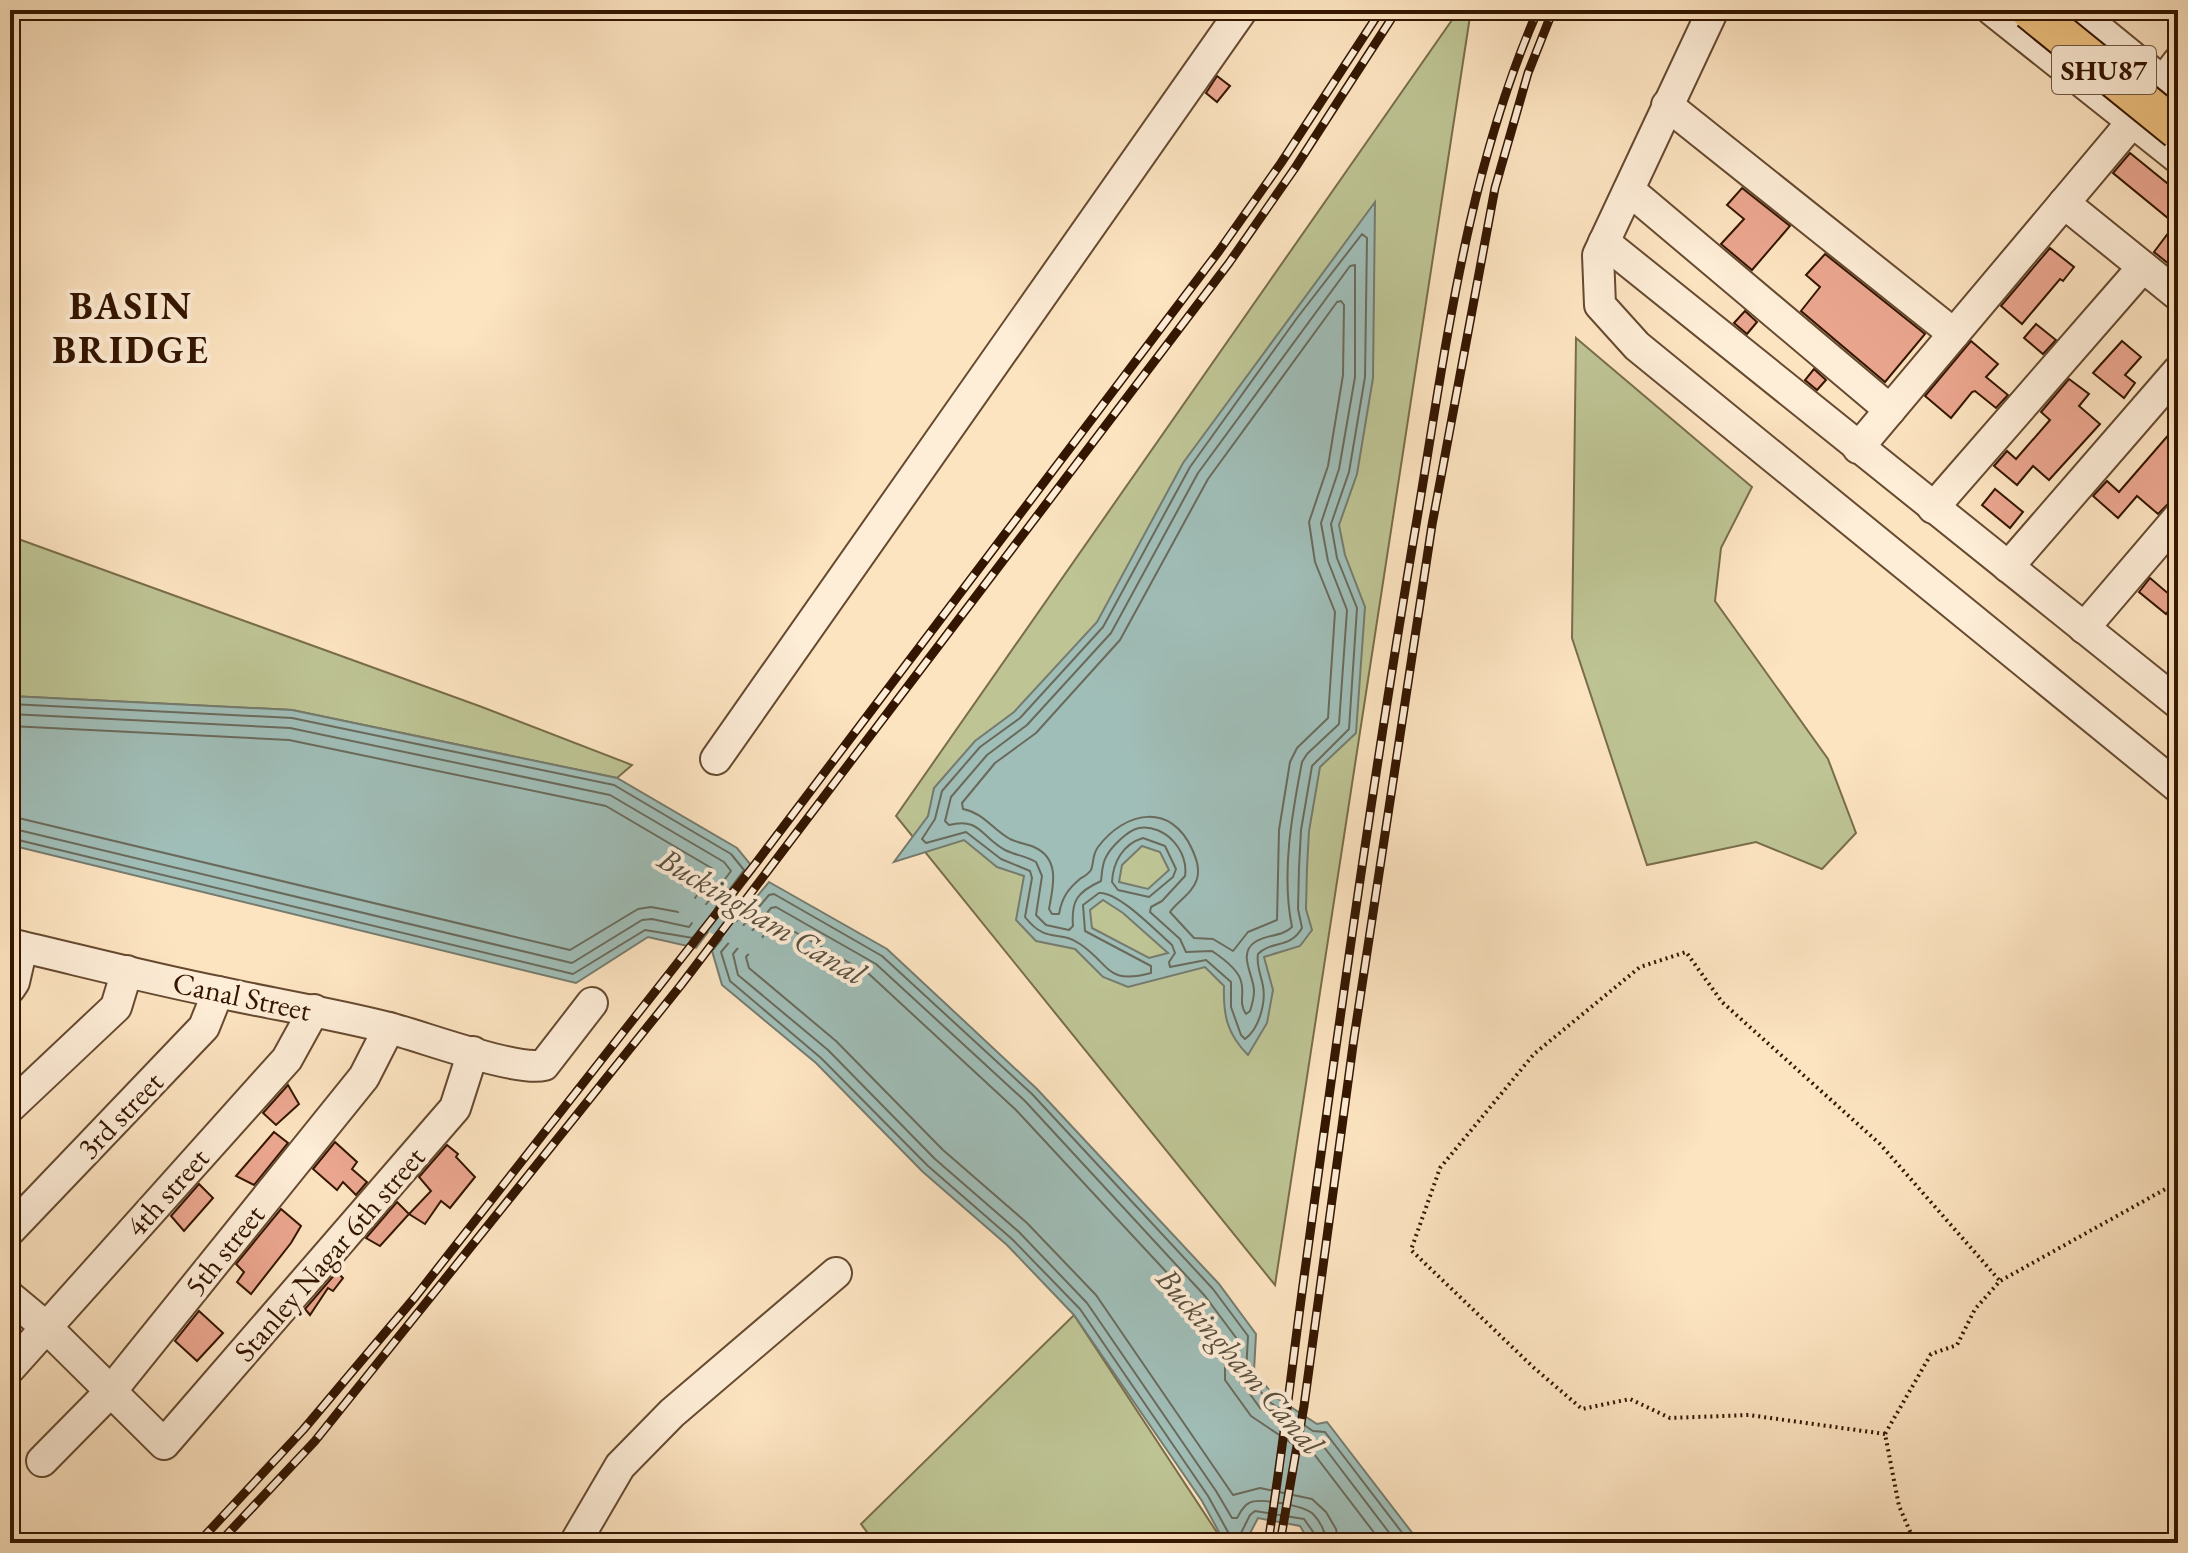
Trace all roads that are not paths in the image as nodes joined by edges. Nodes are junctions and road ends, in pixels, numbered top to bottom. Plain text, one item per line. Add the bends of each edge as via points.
1 (1242, 10) edge
2 (1713, 10) edge
3 (1992, 10) edge
4 (2030, 10) edge
5 (2075, 10) edge
6 (2173, 79) edge
7 (1667, 105) junction
8 (2133, 121) junction
9 (2178, 130) edge
10 (2178, 158) edge
11 (1629, 190) junction
12 (2064, 203) junction
13 (1604, 242) junction
14 (2143, 267) junction
15 (2178, 295) edge
16 (1954, 334) junction
17 (2178, 371) edge
18 (1890, 410) junction
19 (1858, 448) junction
20 (1933, 508) junction
21 (2178, 518) edge
22 (2008, 567) junction
23 (2084, 628) junction
24 (2173, 689) edge
25 (716, 759) dead end
26 (2178, 787) edge
27 (16, 946) edge
28 (127, 971) junction
29 (10, 988) edge
30 (218, 992) junction
31 (592, 1003) dead end
32 (314, 1010) junction
33 (389, 1028) junction
34 (473, 1052) junction
35 (10, 1107) edge
36 (10, 1230) edge
37 (836, 1273) dead end
38 (10, 1297) edge
39 (46, 1327) junction
40 (10, 1368) edge
41 (111, 1391) junction
42 (42, 1461) dead end
43 (575, 1543) edge

1 - 25 street
2 - 7 street
3 - 8 street
4 - 9 main road, SHU87, bridge
5 - 6 street
6 - 8 street
7 - 11 street
7 - 16 street
8 - 10 street
8 - 12 street
11 - 13 street
11 - 18 street
12 - 14 street
12 - 16 street
13 - 19 street
13 - 26 street via 1598,255 1600,305 1637,346
14 - 15 street
14 - 20 street
16 - 18 street
17 - 22 street
18 - 19 street
19 - 20 street
20 - 22 street
21 - 23 street
22 - 23 street
23 - 24 street
27 - 28 street, Canal Street
27 - 29 street
28 - 30 street, Canal Street
28 - 35 street via 116,1007
30 - 32 street, Canal Street
30 - 36 street, 3rd street via 204,1027
31 - 34 street, Canal Street via 544,1065
32 - 33 street, Canal Street
32 - 39 street, 4th street via 287,1059
33 - 34 street, Canal Street
33 - 41 street, 5th street via 364,1077
34 - 41 street, Stanley Nagar 6th street via 455,1108 164,1444
37 - 43 street via 672,1413 620,1466
38 - 39 street
39 - 40 street, 4th street
39 - 41 street
41 - 42 street, 5th street

